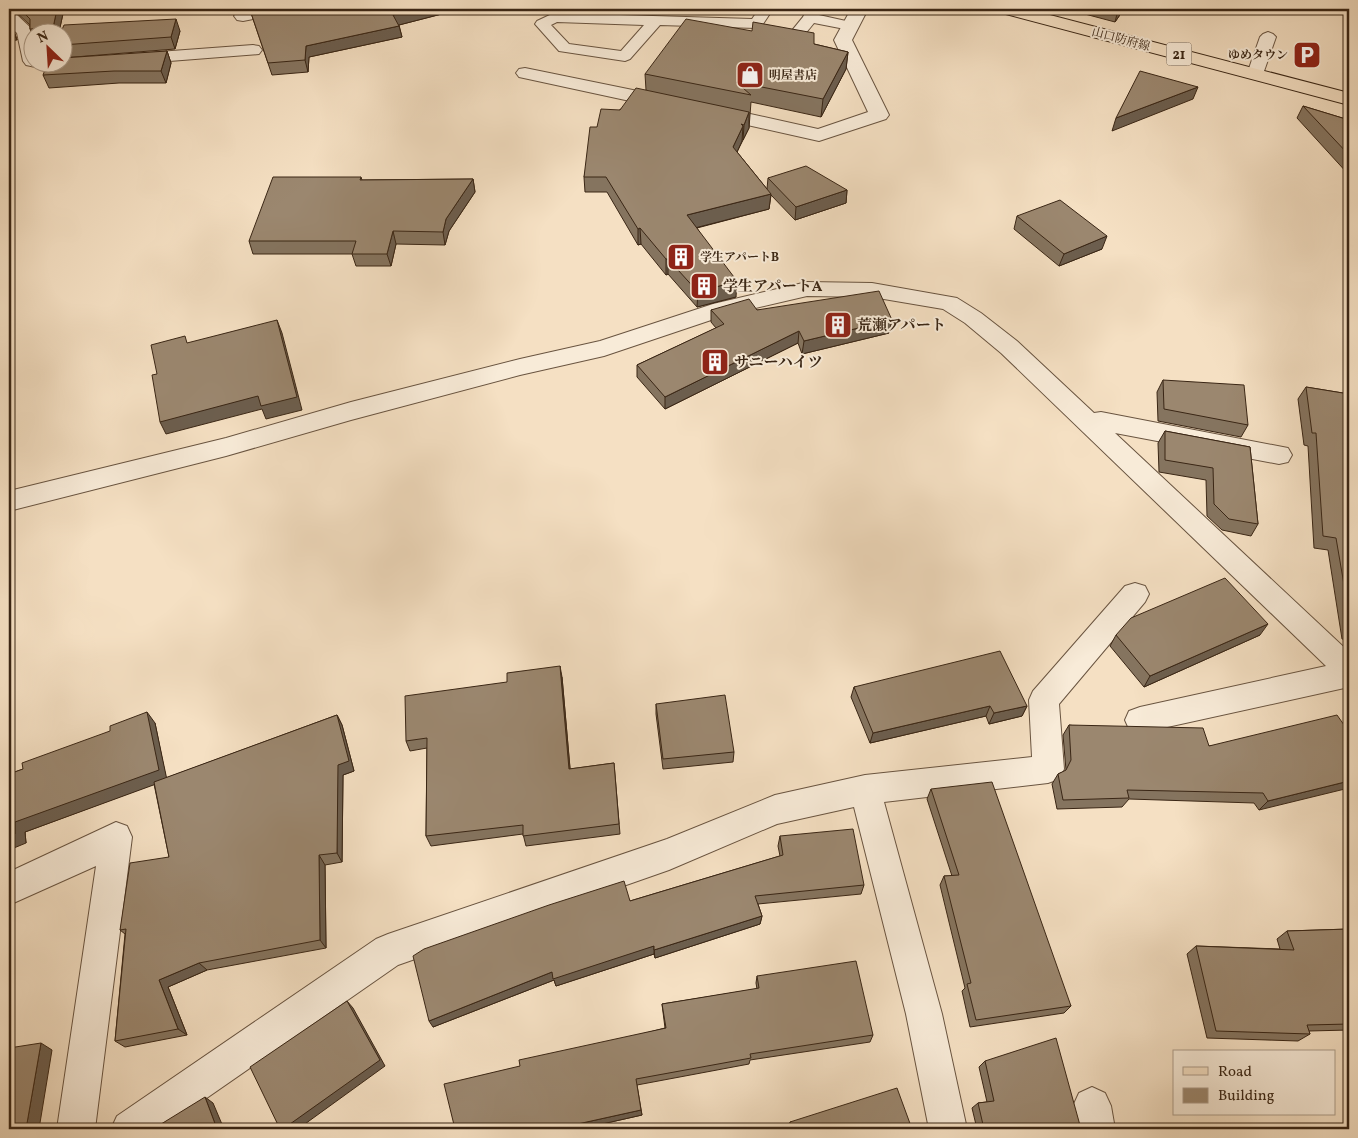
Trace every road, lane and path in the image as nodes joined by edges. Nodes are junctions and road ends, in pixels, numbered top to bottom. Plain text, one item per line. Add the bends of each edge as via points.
1 (279, 9) edge
2 (766, 9) edge
3 (1008, 9) edge
4 (812, 13) edge
5 (243, 16) dead end
6 (9, 17) edge
7 (854, 17) edge
8 (656, 20) junction
9 (756, 24) junction
10 (22, 28) edge
11 (1268, 37) dead end
12 (9, 48) edge
13 (253, 50) dead end
14 (22, 53) edge
15 (116, 60) edge
16 (96, 62) edge
17 (72, 64) edge
18 (526, 73) dead end
19 (1255, 74) junction
20 (1349, 99) edge
21 (1089, 423) junction
22 (1279, 455) dead end
23 (9, 501) edge
24 (1135, 594) dead end
25 (1349, 670) edge
26 (1349, 674) edge
27 (1140, 720) dead end
28 (865, 790) junction
29 (9, 889) edge
30 (76, 1129) edge
31 (130, 1129) edge
32 (948, 1129) edge

1 - 5 street
2 - 9 lane
3 - 19 main road, 山口防府線 / 21
4 - 7 lane
4 - 9 lane via 794,38 752,32
6 - 10 street
7 - 18 street via 843,40 879,115 819,134
8 - 8 lane via 554,17 542,24 564,48 625,56
8 - 9 lane
11 - 19 lane
12 - 14 street
13 - 15 street
16 - 17 street
19 - 20 main road, 山口防府線 / 21
21 - 22 street via 1101,421
21 - 23 street via 1009,348 949,303 872,290 807,288 721,309 604,348
21 - 25 street
24 - 28 street via 1044,700 1048,769
26 - 27 street
28 - 31 street via 775,810 669,854 388,951
28 - 32 street via 924,1014
29 - 30 street via 116,837

